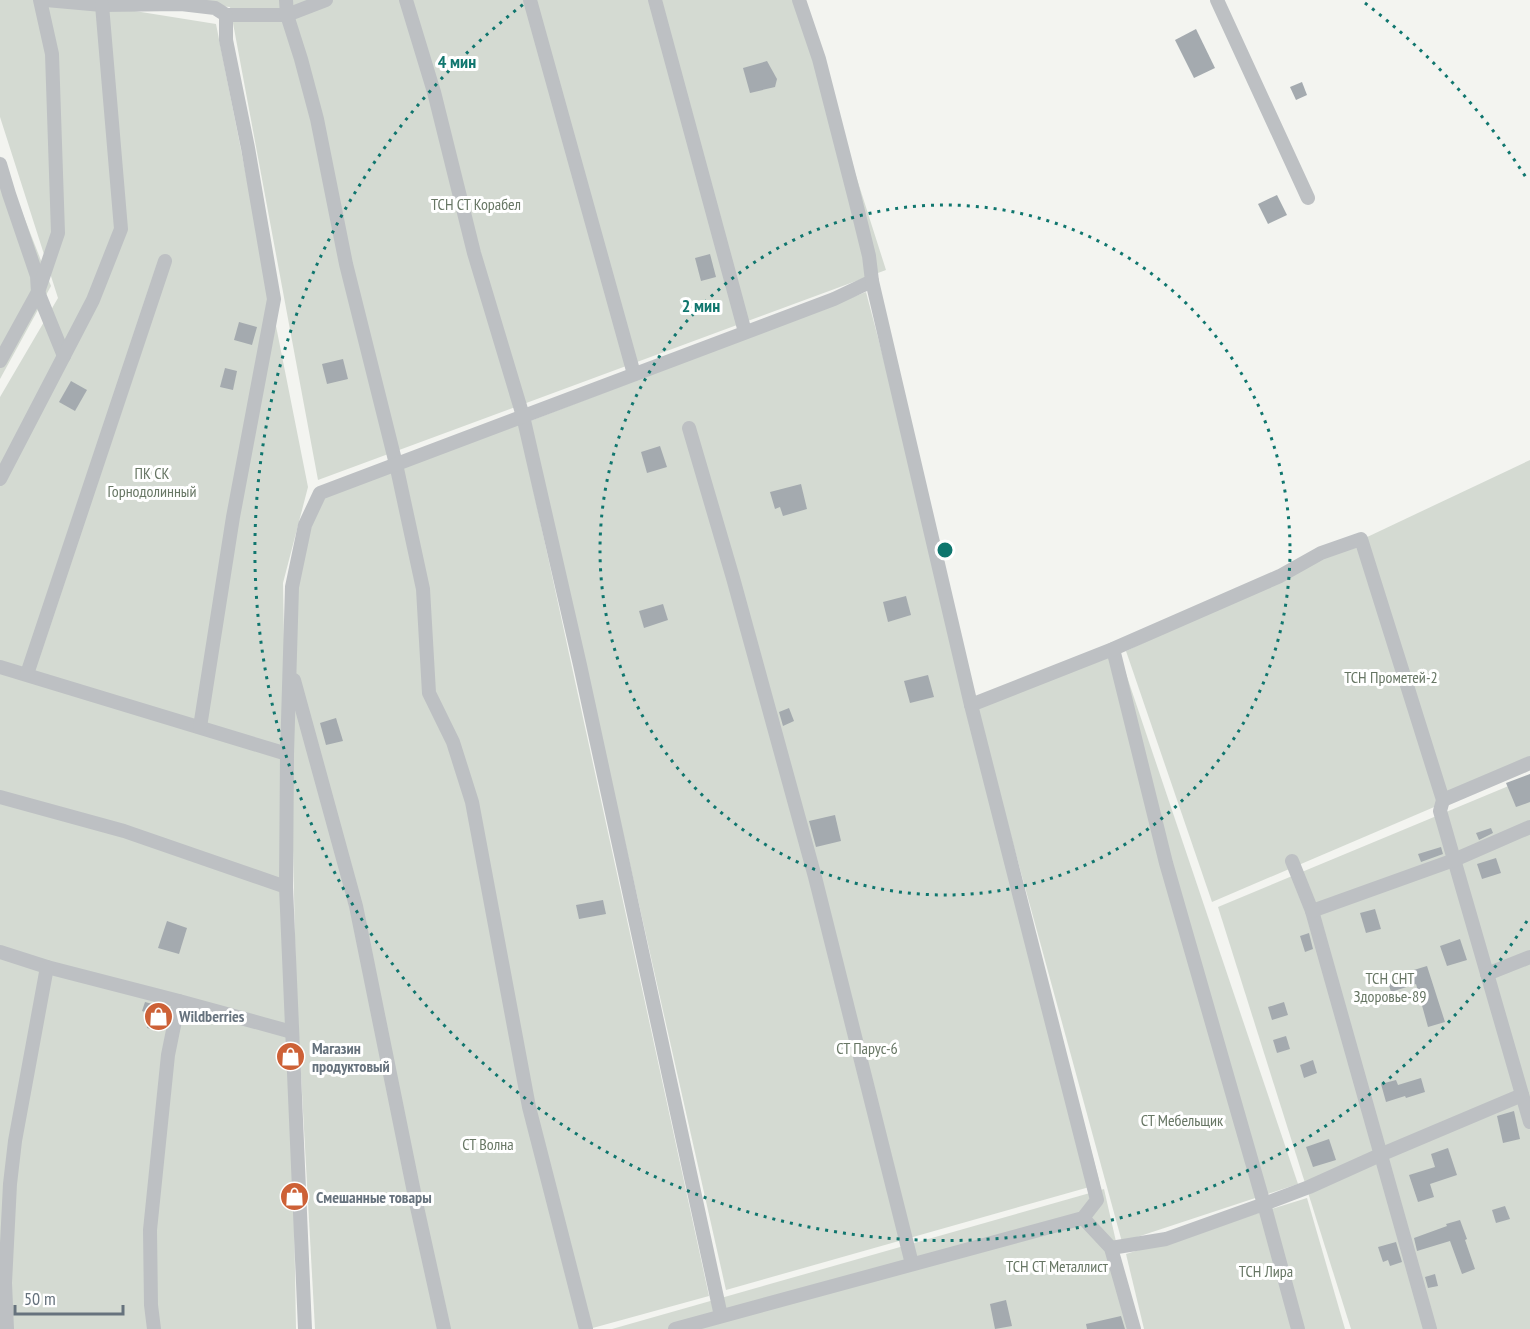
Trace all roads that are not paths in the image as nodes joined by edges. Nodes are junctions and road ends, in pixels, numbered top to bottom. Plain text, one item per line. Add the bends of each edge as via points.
1 (40, 0) edge
2 (46, 0) edge
3 (286, 0) edge
4 (326, 0) edge
5 (406, 0) edge
6 (530, 0) edge
7 (655, 0) edge
8 (799, 0) edge
9 (1217, 0) edge
10 (102, 5) junction
11 (226, 15) junction
12 (287, 15) junction
13 (0, 164) edge
14 (1308, 198) dead end
15 (165, 261) dead end
16 (872, 281) junction
17 (38, 292) junction
18 (745, 332) junction
19 (64, 356) junction
20 (0, 361) edge
21 (634, 374) junction
22 (523, 416) junction
23 (688, 428) dead end
24 (396, 464) junction
25 (0, 479) edge
26 (1113, 649) junction
27 (290, 666) junction
28 (0, 667) edge
29 (27, 674) junction
30 (970, 705) junction
31 (200, 727) junction
32 (287, 754) junction
33 (1530, 763) edge
34 (0, 796) edge
35 (1443, 800) junction
36 (1530, 827) edge
37 (1454, 860) junction
38 (1292, 861) dead end
39 (286, 887) junction
40 (1312, 911) junction
41 (0, 952) edge
42 (1530, 957) edge
43 (47, 967) junction
44 (1487, 975) junction
45 (179, 1001) junction
46 (292, 1032) junction
47 (1522, 1095) junction
48 (1530, 1122) edge
49 (1380, 1155) junction
50 (1264, 1204) junction
51 (1083, 1218) junction
52 (1111, 1248) junction
53 (912, 1264) junction
54 (722, 1316) junction
55 (7, 1329) edge
56 (154, 1329) edge
57 (305, 1329) edge
58 (444, 1329) edge
59 (586, 1329) edge
60 (675, 1329) edge
61 (1134, 1329) edge
62 (1298, 1329) edge
63 (1430, 1329) edge

1 - 17 street via 52,54 58,233
2 - 10 street
3 - 12 street
4 - 12 street
5 - 22 street via 434,92 474,253
6 - 21 street
7 - 18 street
8 - 16 street via 819,59
9 - 14 street
10 - 11 street via 181,4 214,8
10 - 19 street via 120,229 93,300
11 - 12 street
11 - 31 street via 226,39 274,299 233,517
12 - 24 street via 317,119 346,264
13 - 17 street via 37,276
15 - 29 street
16 - 18 street
16 - 30 street
17 - 19 street
17 - 20 street
18 - 21 street
19 - 25 street
21 - 22 street
22 - 24 street
22 - 54 street
23 - 53 street via 815,877
24 - 27 street via 320,493 305,525 292,587
24 - 59 street via 423,589 429,693 453,742 472,802 529,1107
26 - 30 street
26 - 35 street via 1280,576 1321,553 1361,539
26 - 50 street via 1166,863
27 - 32 street
27 - 58 street via 356,906
28 - 29 street
29 - 31 street
30 - 51 street via 1097,1200
31 - 32 street
32 - 39 street
33 - 35 street
34 - 39 street via 124,831
35 - 37 street via 1440,811
36 - 37 street
37 - 40 street
37 - 44 street
38 - 40 street
39 - 46 street
40 - 49 street
41 - 43 street
42 - 44 street
43 - 45 street
43 - 55 street via 15,1141 5,1283
44 - 47 street
45 - 46 street
45 - 56 street via 168,1054 150,1230
46 - 57 street
47 - 48 street
47 - 49 street
49 - 50 street
49 - 63 street
50 - 52 street via 1166,1239
50 - 62 street
51 - 52 street
51 - 53 street
52 - 61 street
53 - 54 street
54 - 60 street

